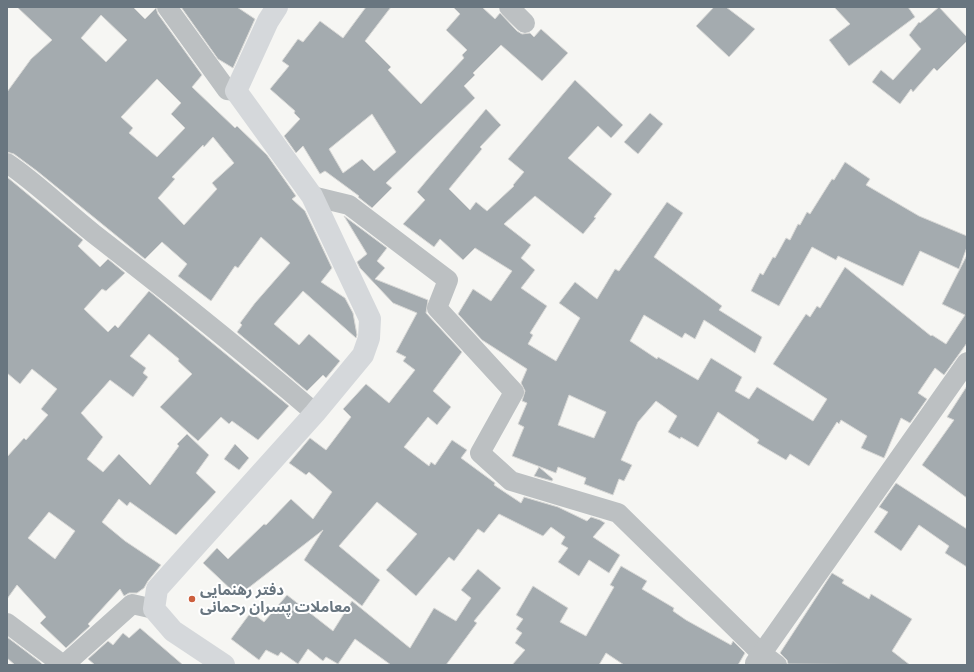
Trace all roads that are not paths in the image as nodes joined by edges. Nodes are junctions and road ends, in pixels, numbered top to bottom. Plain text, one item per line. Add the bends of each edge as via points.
1 (167, 7) edge
2 (277, 7) edge
3 (509, 7) edge
4 (525, 23) dead end
5 (236, 91) junction
6 (7, 163) edge
7 (312, 196) junction
8 (967, 362) edge
9 (315, 413) junction
10 (154, 608) junction
11 (7, 623) edge
12 (758, 659) edge
13 (63, 665) edge
14 (224, 665) edge
15 (776, 665) edge

1 - 5 street via 227,90
2 - 5 main road
3 - 4 street
5 - 7 main road
6 - 9 street via 229,340
7 - 9 main road via 370,319 369,338 363,355
7 - 12 street via 349,205 448,280 438,308 514,392 480,453 511,480 618,513
8 - 12 street
9 - 10 main road via 157,589
10 - 13 street via 132,604
10 - 14 main road via 173,631
11 - 13 street
12 - 15 street

